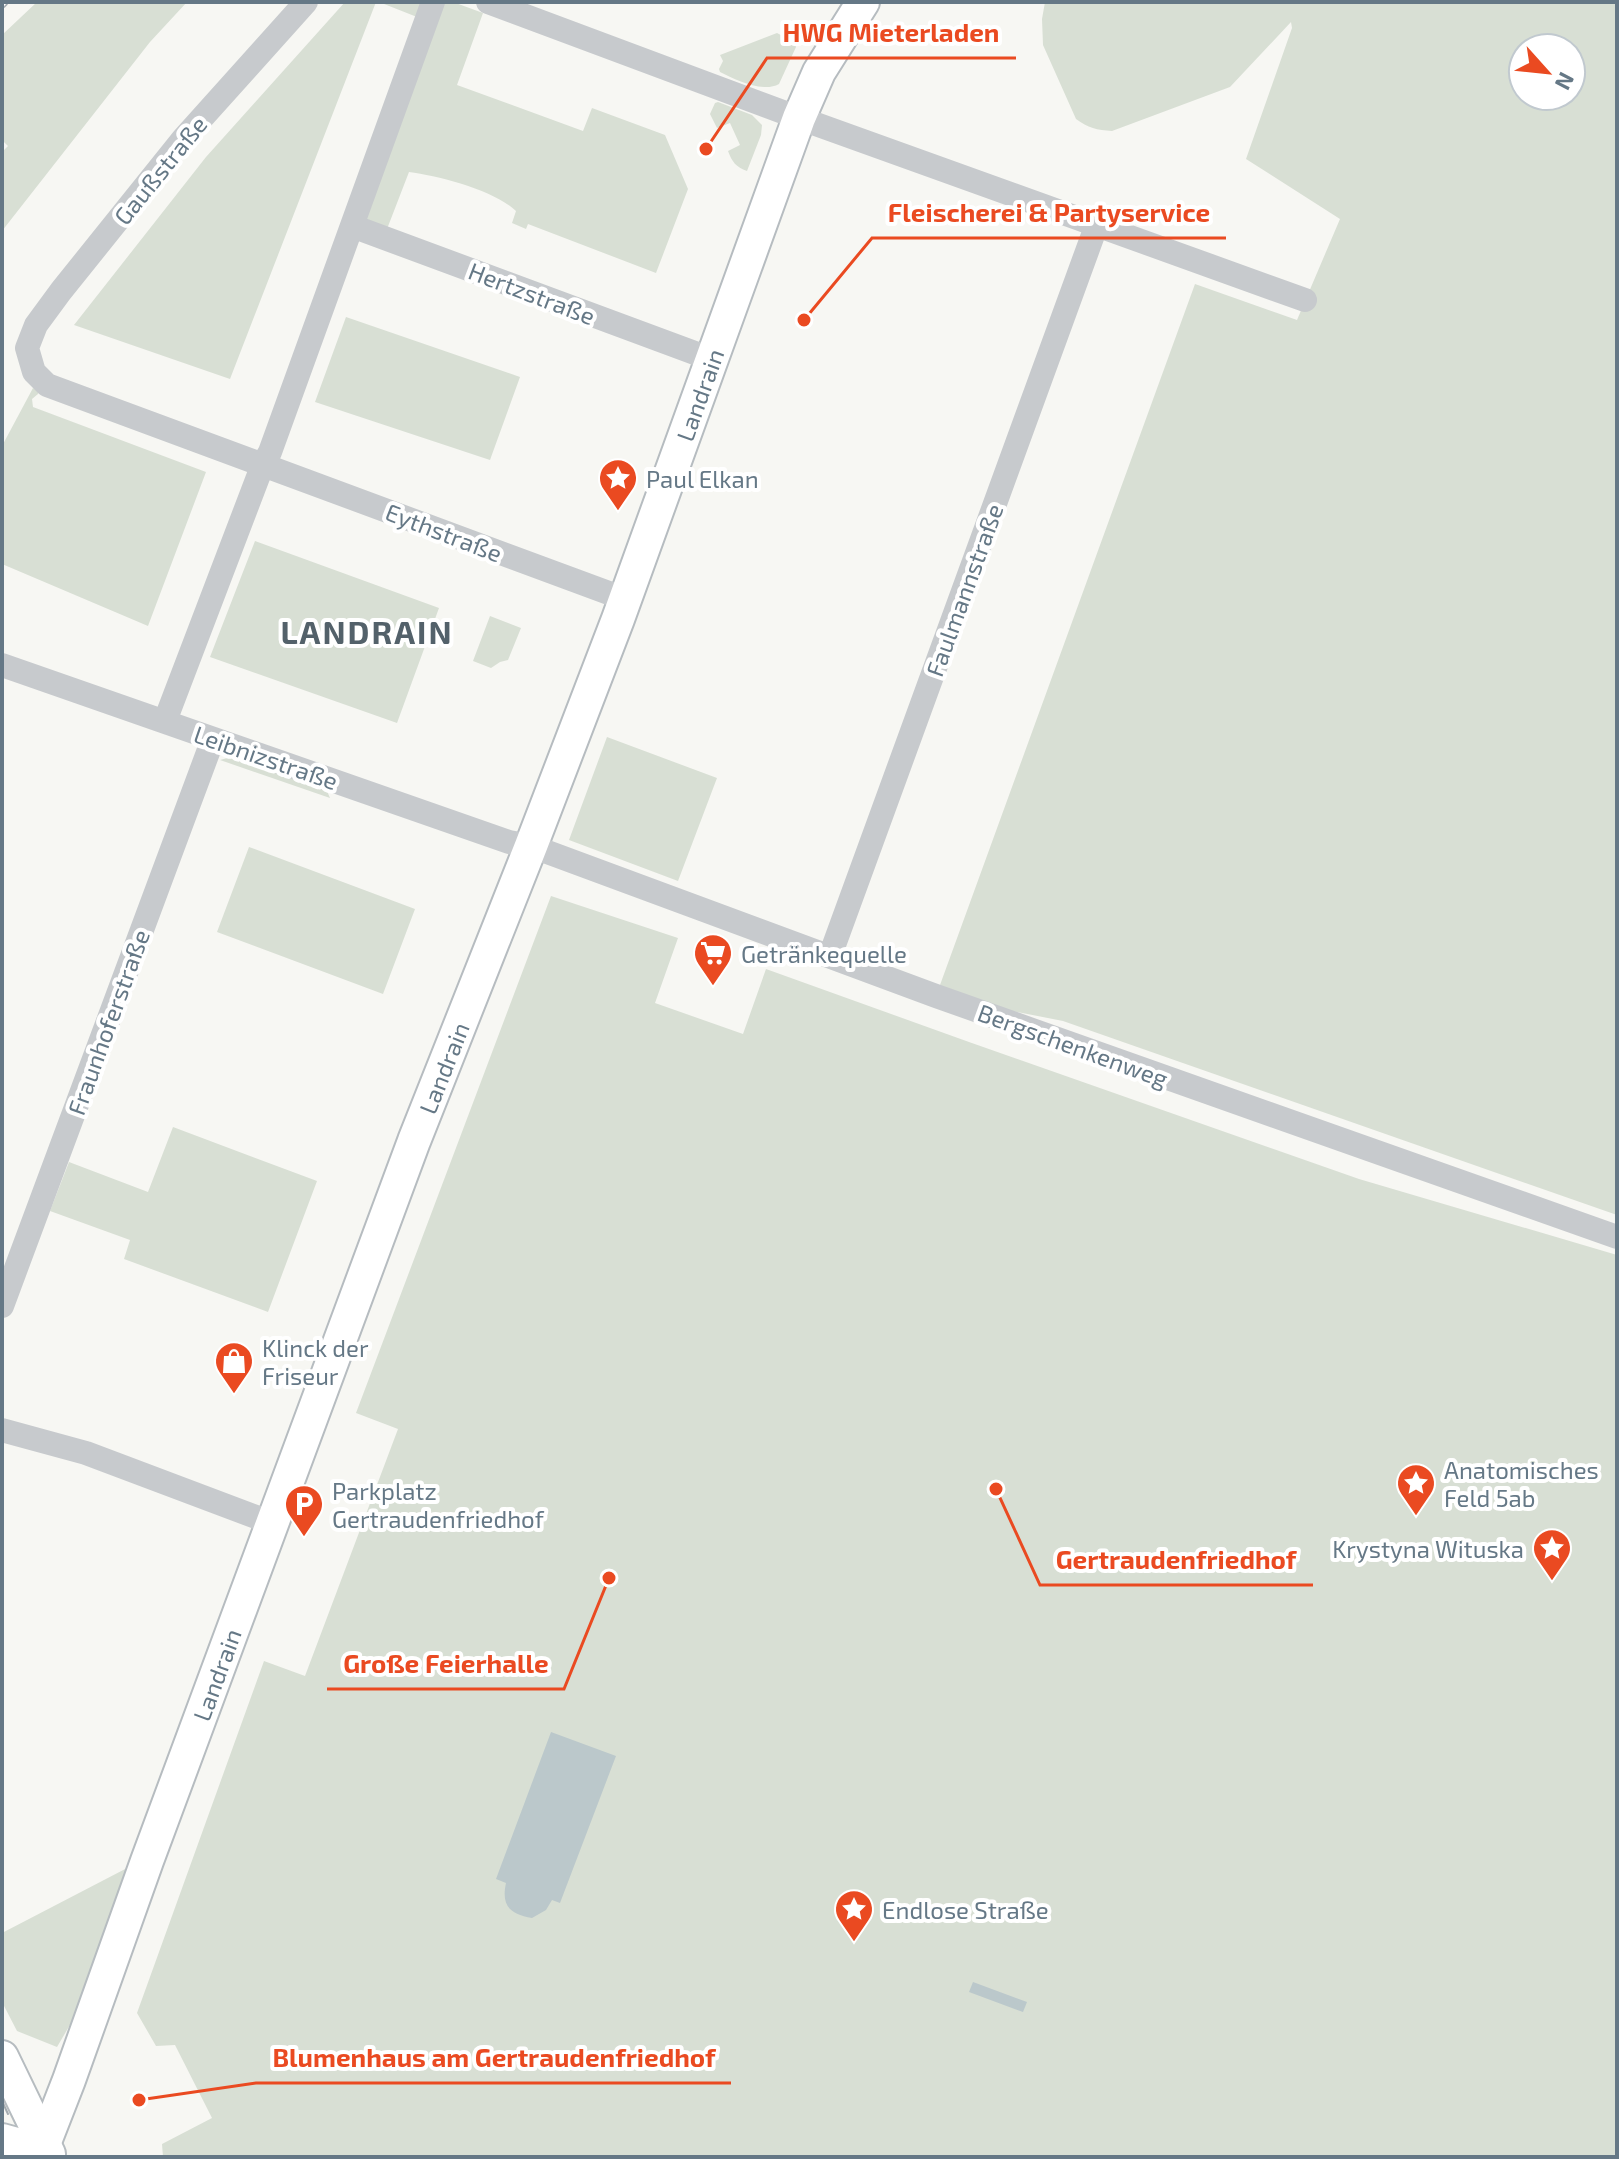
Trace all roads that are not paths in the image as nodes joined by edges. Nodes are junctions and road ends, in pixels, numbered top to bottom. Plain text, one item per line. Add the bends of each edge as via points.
1 (306, 2) edge
2 (433, 2) edge
3 (488, 2) edge
4 (863, 2) edge
5 (799, 118) junction
6 (1097, 224) junction
7 (352, 226) junction
8 (1305, 300) dead end
9 (27, 348) joint
10 (711, 359) junction
11 (263, 464) junction
12 (625, 599) junction
13 (2, 665) edge
14 (165, 721) junction
15 (213, 739) junction
16 (531, 846) junction
17 (830, 956) junction
18 (1617, 1237) edge
19 (2, 1306) edge
20 (2, 1430) edge
21 (272, 1523) junction
22 (2, 2057) edge
23 (2, 2140) edge
24 (45, 2152) edge

1 - 9 street, Gaußstraße via 183,139 61,291 36,325
2 - 7 street
3 - 5 street
4 - 5 street, Landrain via 819,72
5 - 6 street
5 - 10 street, Landrain
6 - 8 street
6 - 17 street, Faulmannstraße
7 - 10 street, Hertzstraße
7 - 11 street
9 - 11 street, Eythstraße via 34,372 47,385
10 - 12 street, Landrain
11 - 12 street, Eythstraße
11 - 14 street
12 - 16 street, Landrain
13 - 14 street, Leibnizstraße
14 - 15 street, Leibnizstraße
15 - 16 street, Leibnizstraße
15 - 19 street, Fraunhoferstraße
16 - 17 street, Bergschenkenweg
16 - 21 street, Landrain
17 - 18 street, Bergschenkenweg
20 - 21 street via 86,1453
21 - 24 street, Landrain
22 - 24 street
23 - 24 street

